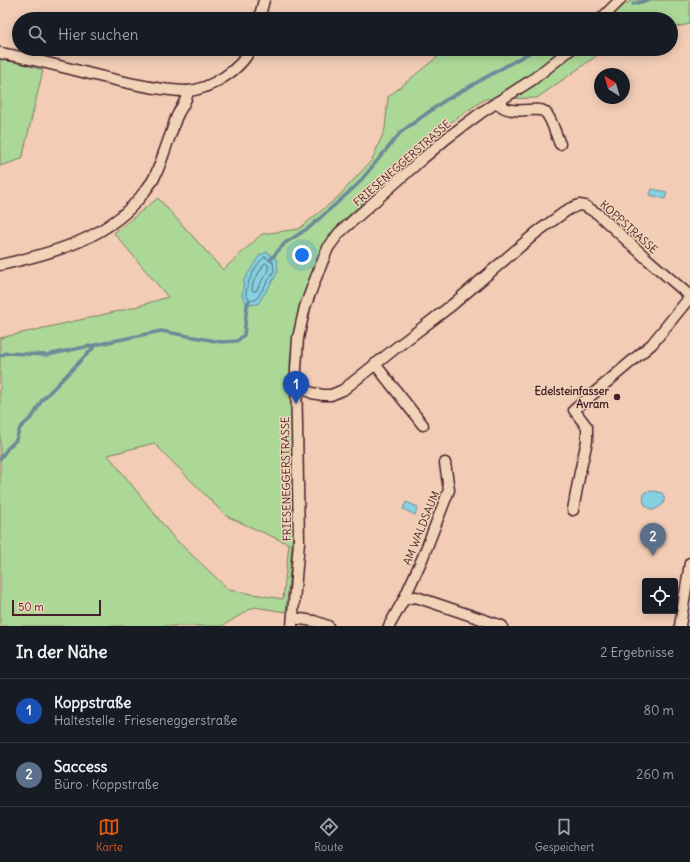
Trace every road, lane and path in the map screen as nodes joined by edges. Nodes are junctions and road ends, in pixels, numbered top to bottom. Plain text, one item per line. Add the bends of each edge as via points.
1 (264, 0) edge
2 (620, 0) edge
3 (261, 12) edge
4 (608, 12) edge
5 (0, 53) edge
6 (12, 56) edge
7 (14, 56) edge
8 (246, 56) edge
9 (562, 56) edge
10 (188, 91) junction
11 (497, 102) junction
12 (560, 144) dead end
13 (0, 265) edge
14 (690, 296) edge
15 (375, 364) junction
16 (296, 386) junction
17 (423, 425) dead end
18 (445, 463) dead end
19 (573, 510) dead end
20 (690, 563) edge
21 (404, 599) junction
22 (292, 622) edge
23 (328, 626) edge
24 (389, 626) edge
25 (502, 626) edge
26 (680, 626) edge

1 - 3 street
2 - 4 street
5 - 6 street
7 - 10 street via 121,82
8 - 10 street via 215,83
9 - 11 street, FRIESENEGGERSTRASSE via 532,80
10 - 13 street via 155,176 128,211 116,221 76,244
11 - 12 street via 508,109 544,112 549,117
11 - 16 street, FRIESENEGGERSTRASSE via 432,150 332,242 303,316 296,354
14 - 15 street, KOPPSTRASSE via 598,214 579,205 569,208 537,232 452,305
14 - 19 street via 652,344 574,410 587,427 587,441
15 - 16 street, KOPPSTRASSE via 336,393 323,395
15 - 17 street
16 - 22 street, FRIESENEGGERSTRASSE via 300,528
18 - 21 street, AM WALDSAUM via 449,490
20 - 26 street
21 - 24 street, AM WALDSAUM
21 - 25 street via 416,597
22 - 23 street via 314,621

